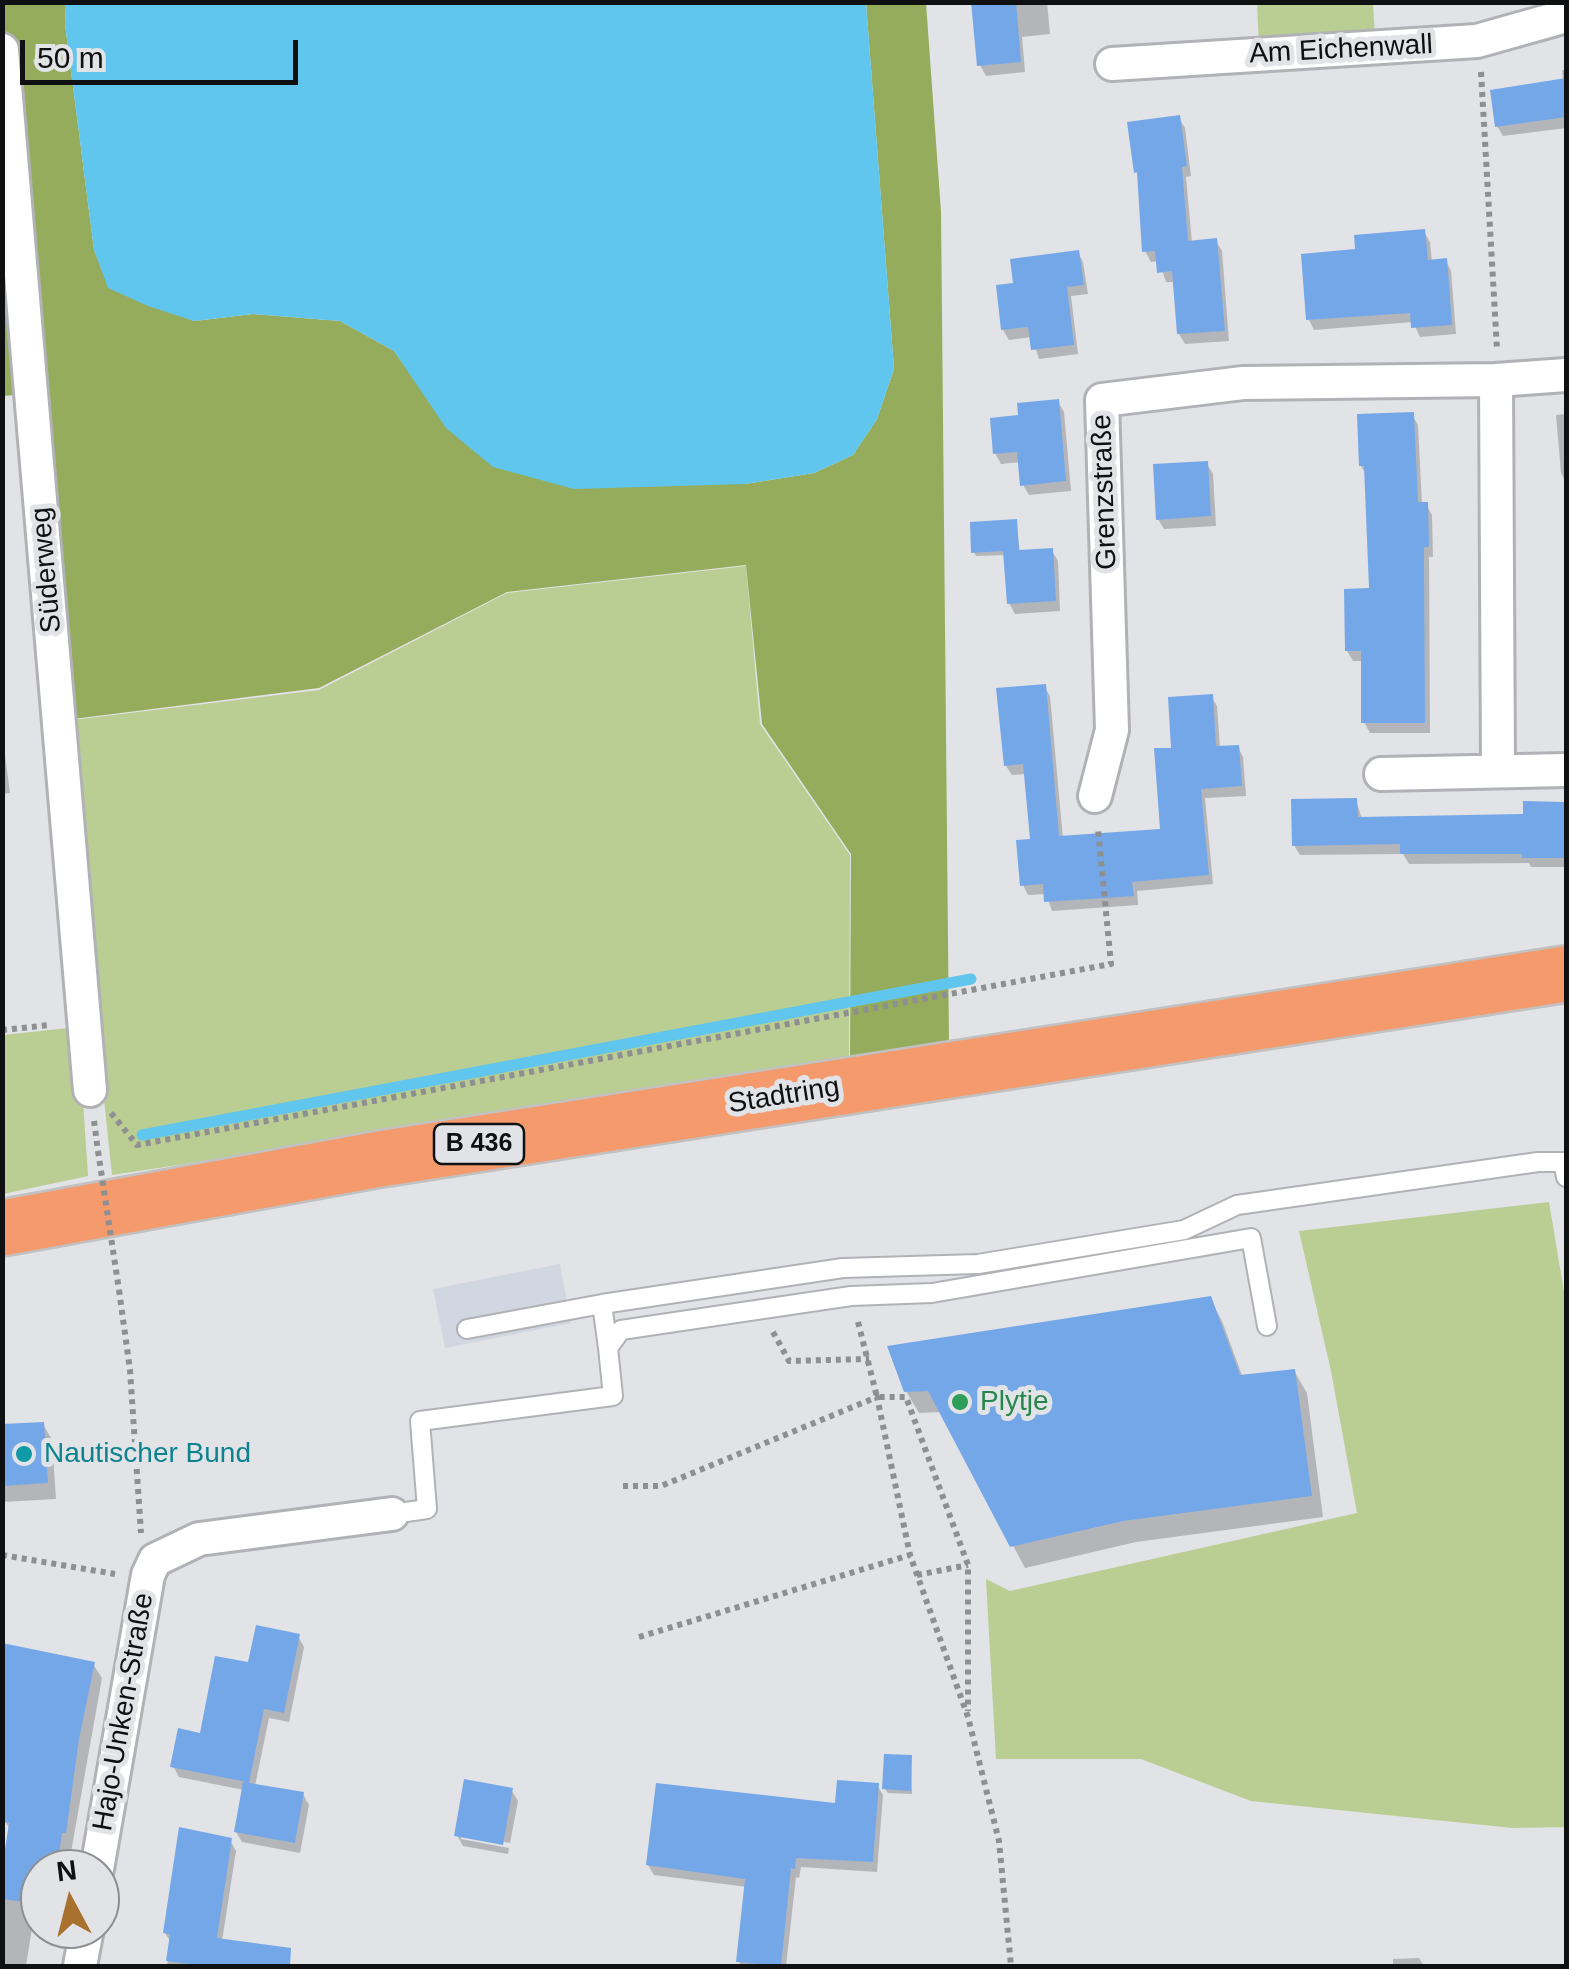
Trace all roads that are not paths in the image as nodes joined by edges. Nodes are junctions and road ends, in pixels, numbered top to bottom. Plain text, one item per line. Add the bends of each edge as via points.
1 (1566, 16) edge
2 (2, 50) edge
3 (1112, 64) dead end
4 (1566, 376) edge
5 (1496, 380) junction
6 (1566, 770) edge
7 (1498, 771) junction
8 (1381, 774) dead end
9 (1095, 796) road end
10 (1566, 974) edge
11 (90, 1090) road end
12 (1566, 1177) edge
13 (2, 1228) edge
14 (602, 1304) junction
15 (1267, 1326) dead end
16 (467, 1329) dead end
17 (608, 1348) junction
18 (392, 1514) joint
19 (101, 1849) edge

1 - 3 street, Am Eichenwall via 1476,42
2 - 11 street, Süderweg
4 - 5 street, Grenzstraße
5 - 7 street
5 - 9 street, Grenzstraße via 1242,383 1102,400 1112,730
6 - 7 street
7 - 8 street
10 - 13 highway, Stadtring / B 436 via 399,1156
12 - 14 lane via 1563,1162 1538,1162 1237,1205 1184,1230 978,1264 843,1268
14 - 16 lane
14 - 17 lane
15 - 17 lane via 1250,1238 932,1292 851,1296 621,1330
17 - 18 lane via 614,1396 420,1421 428,1509
18 - 19 street, Hajo-Unken-Straße via 199,1539 151,1568

